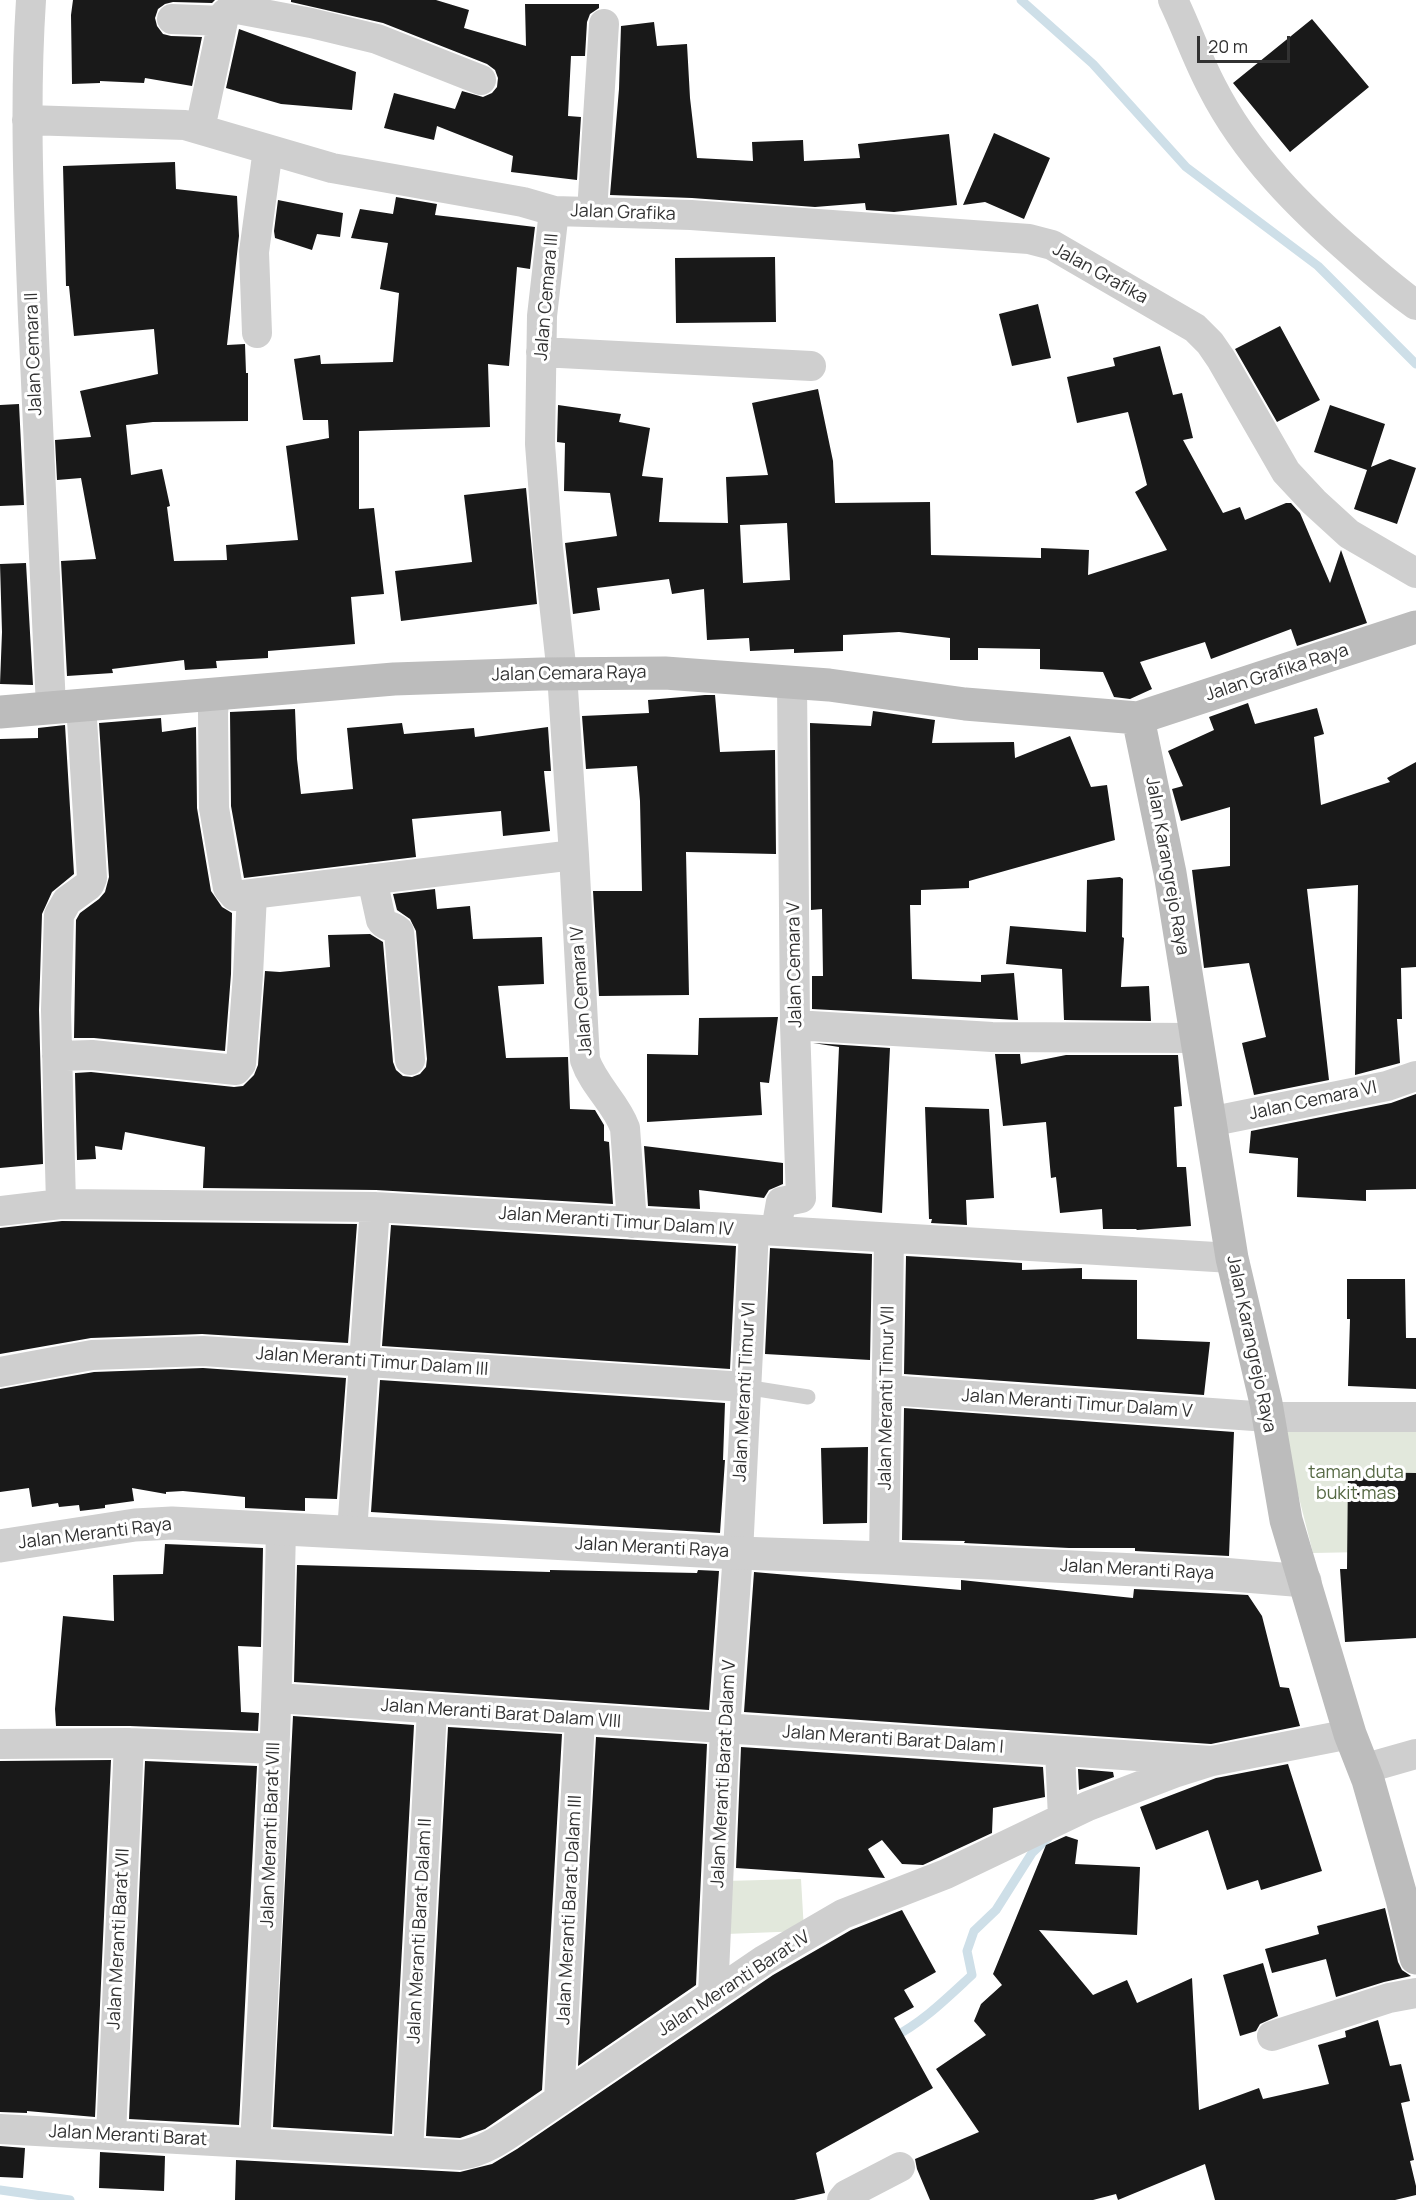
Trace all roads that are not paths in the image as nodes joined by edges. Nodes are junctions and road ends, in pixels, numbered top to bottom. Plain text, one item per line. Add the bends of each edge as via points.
1 (31, 0) edge
2 (1173, 0) edge
3 (172, 18) dead end
4 (223, 21) junction
5 (604, 24) dead end
6 (482, 80) dead end
7 (200, 129) junction
8 (18, 131) edge
9 (268, 149) junction
10 (554, 211) junction
11 (592, 212) junction
12 (1416, 304) edge
13 (257, 333) dead end
14 (541, 352) junction
15 (810, 366) dead end
16 (1416, 573) edge
17 (1416, 627) edge
18 (562, 674) junction
19 (792, 682) junction
20 (215, 693) junction
21 (66, 706) junction
22 (0, 712) edge
23 (1138, 718) junction
24 (574, 855) junction
25 (372, 879) junction
26 (252, 895) junction
27 (795, 1025) junction
28 (1195, 1038) junction
29 (57, 1056) junction
30 (410, 1060) dead end
31 (1416, 1076) edge
32 (1209, 1122) junction
33 (61, 1204) junction
34 (375, 1207) junction
35 (0, 1211) edge
36 (632, 1222) junction
37 (765, 1230) junction
38 (889, 1238) junction
39 (1232, 1258) junction
40 (364, 1361) junction
41 (0, 1372) edge
42 (745, 1387) junction
43 (887, 1390) junction
44 (808, 1397) dead end
45 (1268, 1417) junction
46 (1416, 1417) edge
47 (281, 1528) junction
48 (352, 1532) junction
49 (0, 1546) edge
50 (738, 1553) junction
51 (884, 1557) junction
52 (1305, 1581) junction
53 (277, 1698) junction
54 (432, 1710) junction
55 (580, 1720) junction
56 (725, 1729) junction
57 (1350, 1734) junction
58 (129, 1743) junction
59 (0, 1744) edge
60 (274, 1749) junction
61 (1060, 1751) junction
62 (1416, 1754) edge
63 (1212, 1761) junction
64 (1363, 1769) junction
65 (1063, 1818) junction
66 (1416, 1958) edge
67 (1416, 1993) edge
68 (713, 1995) junction
69 (1272, 2036) dead end
70 (559, 2100) junction
71 (0, 2129) edge
72 (111, 2135) junction
73 (255, 2143) junction
74 (408, 2152) junction
75 (900, 2167) dead end
76 (842, 2200) edge

1 - 8 street, Jalan Cemara II
2 - 12 street via 1212,88 1249,147 1309,214
3 - 4 street
4 - 6 street via 232,8 312,23 377,39
4 - 7 street
5 - 11 street
7 - 8 street, Jalan Cemara III via 185,125
7 - 9 street, Jalan Cemara III
8 - 21 street, Jalan Cemara II via 40,502
9 - 10 street, Jalan Cemara III via 332,168
9 - 13 street via 254,252
10 - 11 street, Jalan Grafika
10 - 14 street, Jalan Cemara III
11 - 16 street, Jalan Grafika via 691,215 1029,239 1052,245 1194,328 1221,359 1286,472 1349,534
14 - 15 street
14 - 18 street, Jalan Cemara III via 541,456
17 - 23 main road, Jalan Grafika Raya
18 - 19 main road, Jalan Cemara Raya via 665,673
18 - 20 main road, Jalan Cemara Raya via 394,678
18 - 24 street, Jalan Cemara IV
19 - 23 main road, Jalan Cemara Raya via 965,704
19 - 27 street, Jalan Cemara V
20 - 21 main road, Jalan Cemara Raya
20 - 26 street via 214,808 220,842 230,892
21 - 22 main road, Jalan Cemara Raya
21 - 29 street, Jalan Cemara II via 92,878 89,885 67,900 59,915
23 - 28 main road, Jalan Karangrejo Raya via 1170,873
24 - 25 street
24 - 36 street, Jalan Cemara IV via 585,1060 589,1073 625,1128
25 - 26 street
25 - 30 street via 381,920 399,932
26 - 29 street via 241,1064 236,1070 92,1055
27 - 28 street via 992,1037
27 - 37 street, Jalan Cemara V via 801,1198 781,1202
28 - 32 main road, Jalan Karangrejo Raya
29 - 33 street, Jalan Cemara II
31 - 32 street, Jalan Cemara VI via 1387,1086
32 - 39 main road, Jalan Karangrejo Raya
33 - 34 street, Jalan Meranti Timur Dalam IV
33 - 35 street, Jalan Meranti Timur Dalam IV
34 - 36 street, Jalan Meranti Timur Dalam IV
34 - 40 street
36 - 37 street, Jalan Meranti Timur Dalam IV
37 - 38 street, Jalan Meranti Timur Dalam IV
37 - 42 street, Jalan Meranti Timur VI
38 - 39 street, Jalan Meranti Timur Dalam IV
38 - 43 street, Jalan Meranti Timur VII
39 - 45 main road, Jalan Karangrejo Raya
40 - 41 street, Jalan Meranti Timur Dalam III via 192,1351 92,1355
40 - 42 street, Jalan Meranti Timur Dalam III
40 - 48 street
42 - 44 lane
42 - 50 street, Jalan Meranti Timur VI
43 - 45 street, Jalan Meranti Timur Dalam V
43 - 51 street, Jalan Meranti Timur VII
45 - 46 street, Jalan Meranti Timur Dalam V
45 - 52 main road, Jalan Karangrejo Raya via 1286,1520
47 - 48 street, Jalan Meranti Raya
47 - 49 street, Jalan Meranti Raya via 135,1525
47 - 53 street, Jalan Meranti Barat VIII
48 - 50 street, Jalan Meranti Raya
50 - 51 street, Jalan Meranti Raya
50 - 56 street, Jalan Meranti Barat Dalam V
51 - 52 street, Jalan Meranti Raya
52 - 57 main road, Jalan Karangrejo Raya
53 - 54 street, Jalan Meranti Barat Dalam VIII
53 - 60 street, Jalan Meranti Barat VIII
54 - 55 street, Jalan Meranti Barat Dalam VIII
54 - 74 street, Jalan Meranti Barat Dalam II
55 - 56 street, Jalan Meranti Barat Dalam VIII
55 - 70 street, Jalan Meranti Barat Dalam III
56 - 61 street, Jalan Meranti Barat Dalam I
56 - 68 street, Jalan Meranti Barat Dalam V
57 - 63 street, Jalan Meranti Barat Dalam I
57 - 64 main road, Jalan Karangrejo Raya
58 - 59 street
58 - 60 street
58 - 72 street, Jalan Meranti Barat VII
60 - 73 street, Jalan Meranti Barat VIII
61 - 63 street, Jalan Meranti Barat Dalam I
61 - 65 street
62 - 64 street
63 - 65 street, Jalan Meranti Barat IV
64 - 66 main road, Jalan Karangrejo Raya
65 - 68 street, Jalan Meranti Barat IV via 946,1874 843,1914
67 - 69 street
68 - 70 street, Jalan Meranti Barat IV
70 - 74 street, Jalan Meranti Barat IV via 478,2151 461,2156
71 - 72 street, Jalan Meranti Barat
72 - 73 street, Jalan Meranti Barat
73 - 74 street, Jalan Meranti Barat IV
75 - 76 street

